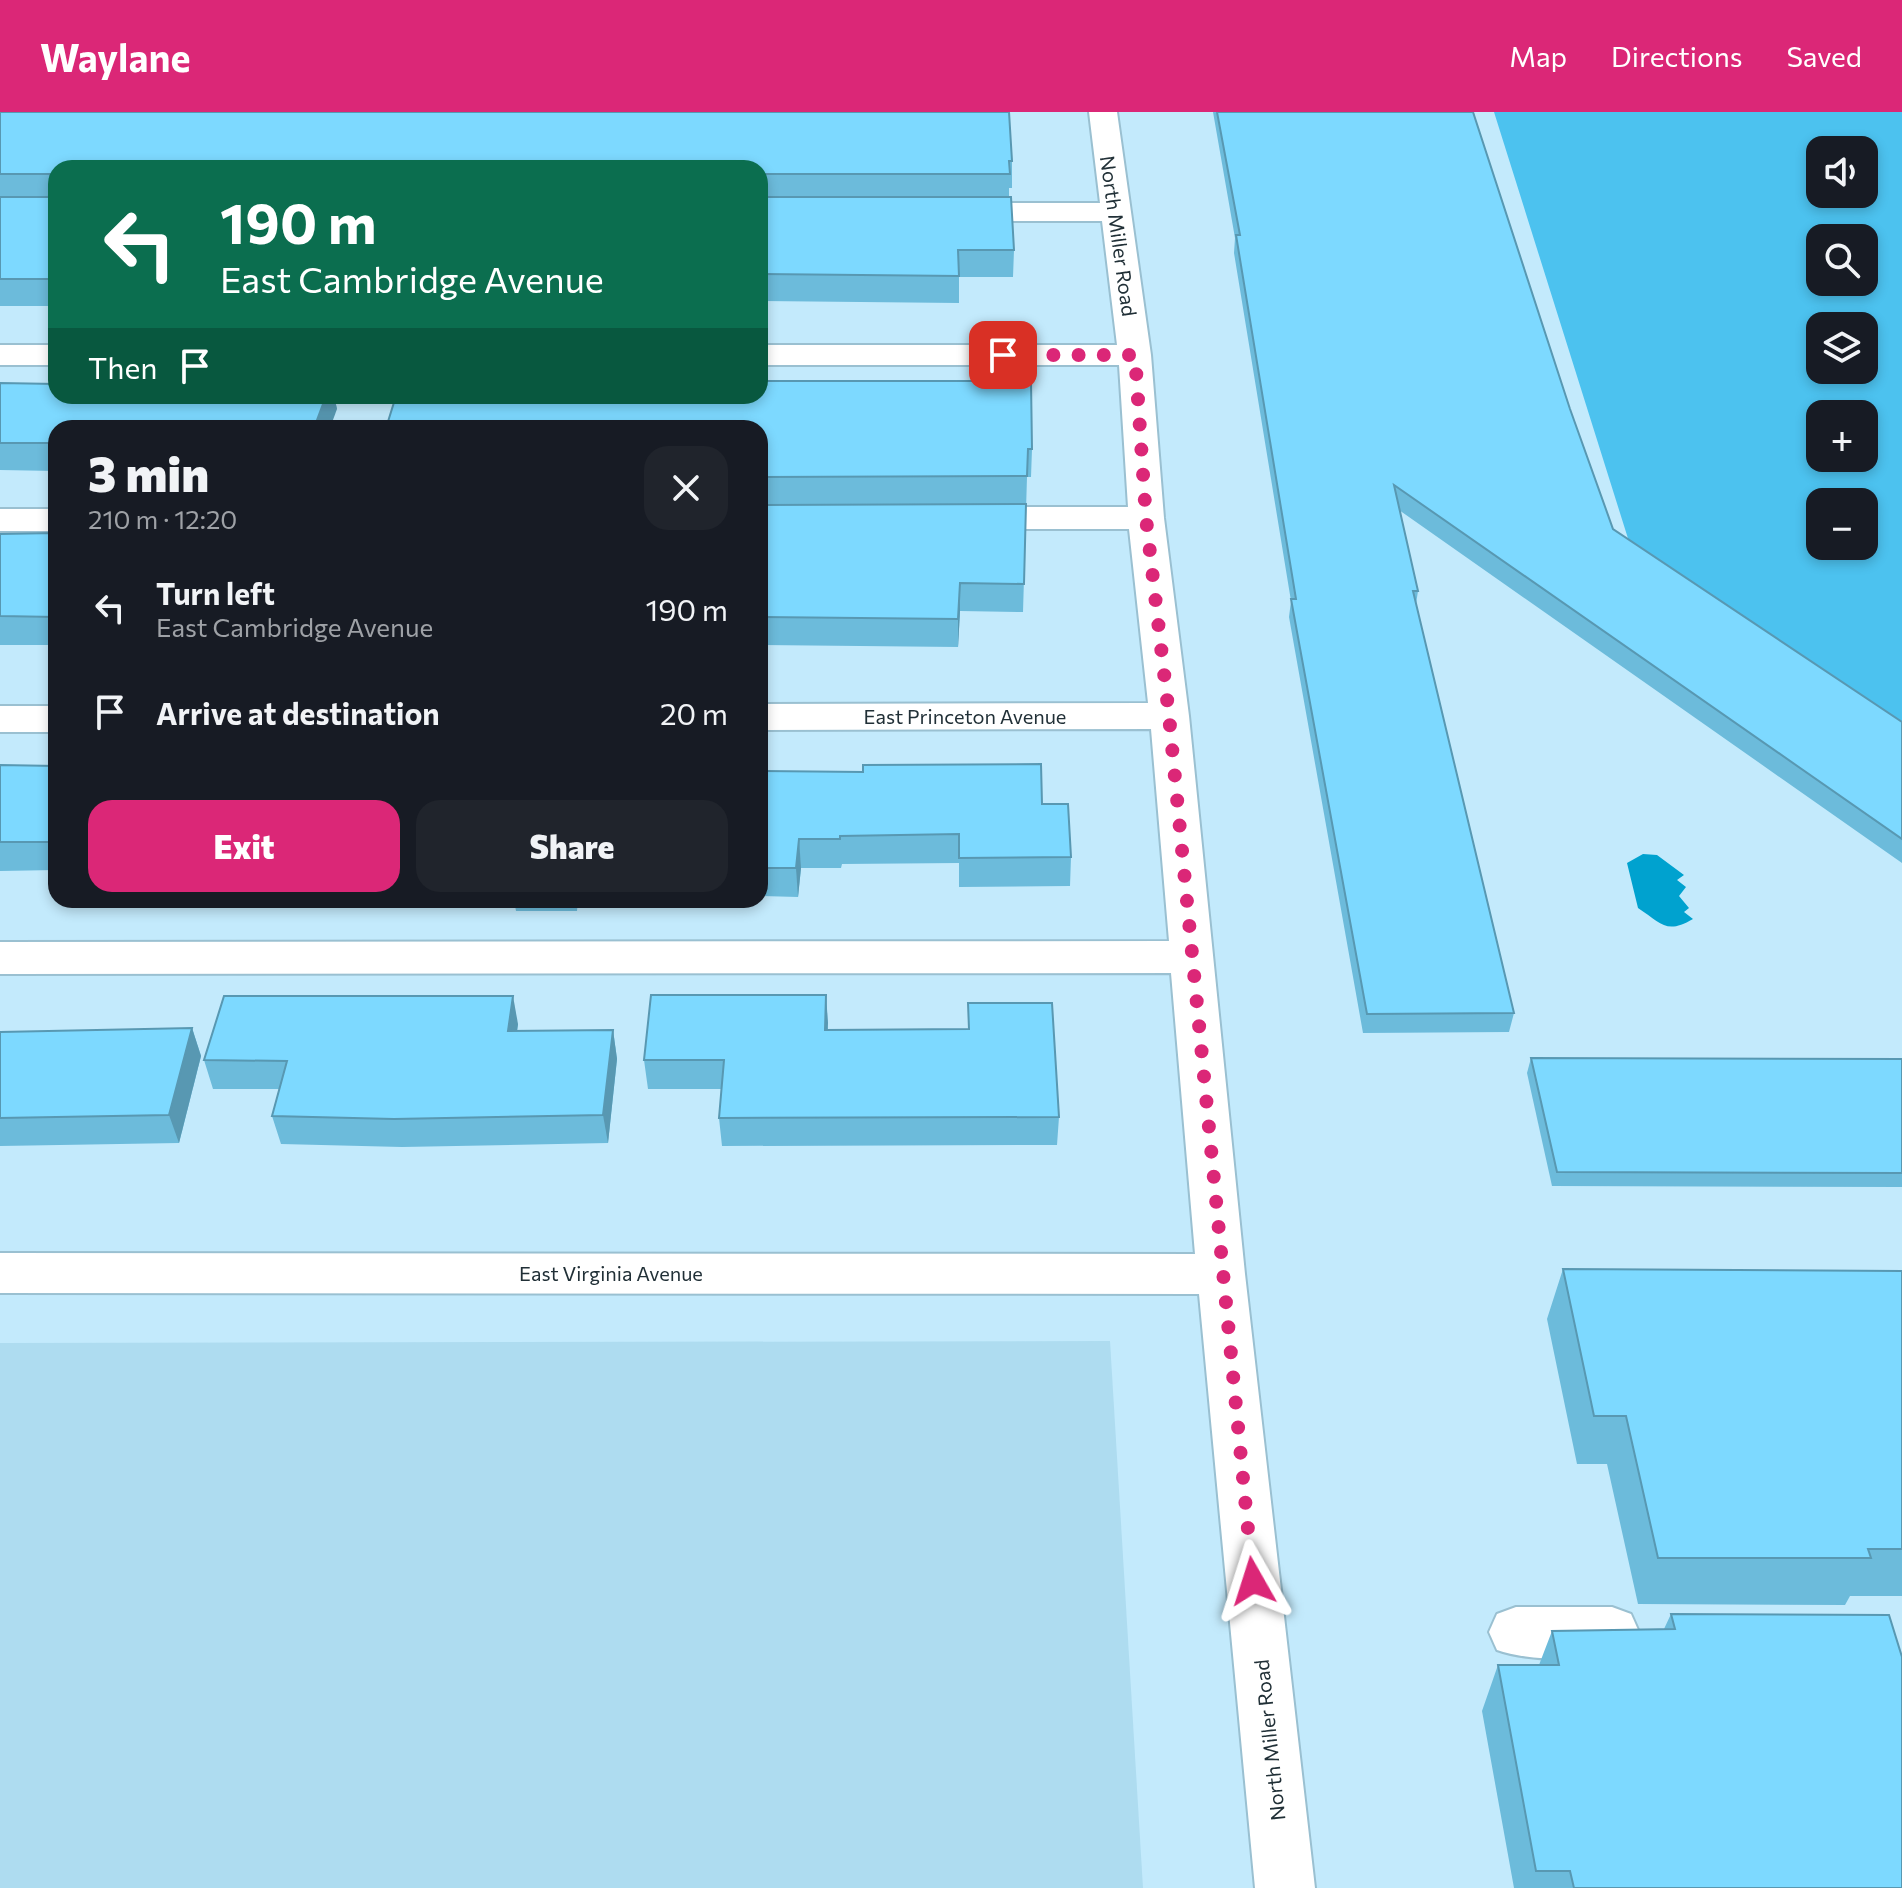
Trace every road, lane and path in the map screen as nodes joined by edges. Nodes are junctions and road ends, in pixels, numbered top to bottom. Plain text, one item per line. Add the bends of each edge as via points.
1 (1103, 112) edge
2 (928, 212) edge
3 (1114, 212) junction
4 (0, 355) edge
5 (48, 355) edge
6 (768, 355) edge
7 (1135, 355) junction
8 (932, 518) edge
9 (1146, 518) junction
10 (0, 520) edge
11 (48, 520) edge
12 (1169, 716) junction
13 (768, 717) edge
14 (0, 719) edge
15 (48, 719) edge
16 (1192, 957) junction
17 (0, 958) edge
18 (0, 1273) edge
19 (1221, 1274) junction
20 (1516, 1632) dead end
21 (1655, 1632) edge
22 (1285, 1888) edge

1 - 3 street, North Miller Road
2 - 3 street
3 - 7 street, North Miller Road
4 - 5 street
6 - 7 street
7 - 9 street, North Miller Road
8 - 9 street
9 - 12 street, North Miller Road
10 - 11 street
12 - 13 street, East Princeton Avenue
12 - 16 street, North Miller Road
14 - 15 street
16 - 17 street
16 - 19 street, North Miller Road
18 - 19 street, East Virginia Avenue
19 - 22 street, North Miller Road
20 - 21 street

